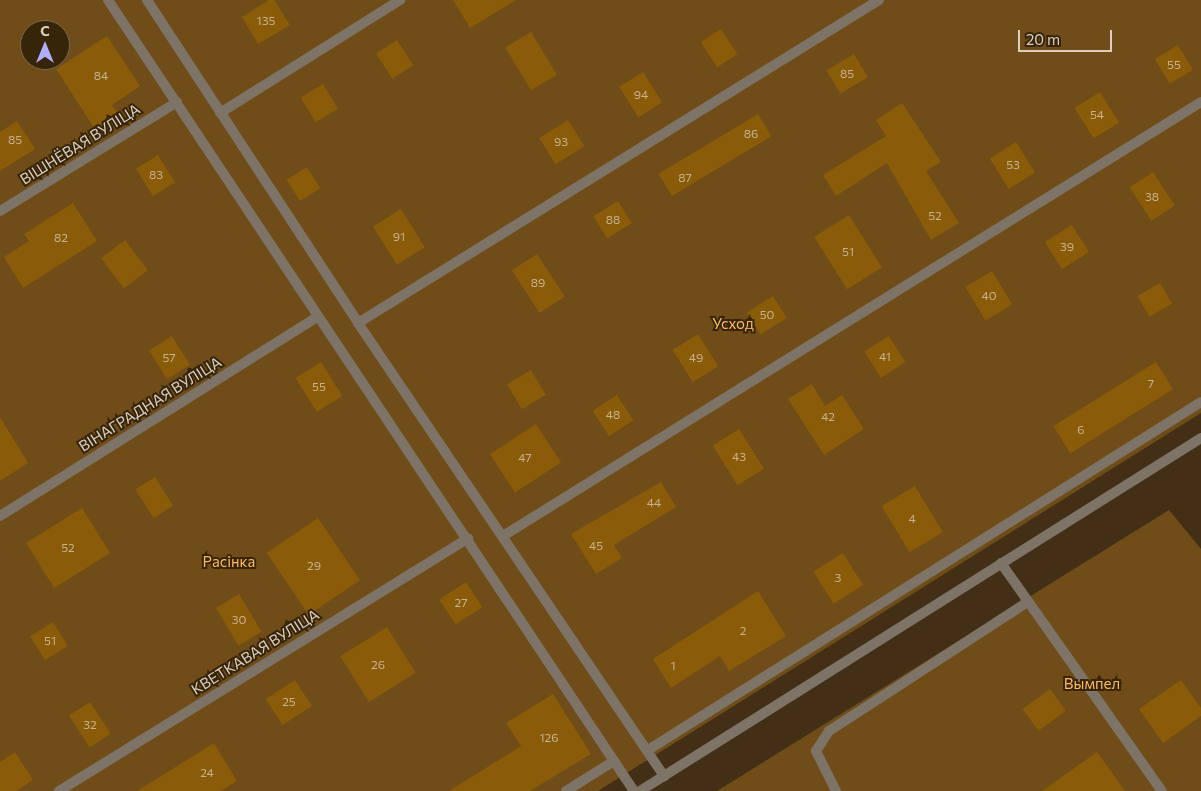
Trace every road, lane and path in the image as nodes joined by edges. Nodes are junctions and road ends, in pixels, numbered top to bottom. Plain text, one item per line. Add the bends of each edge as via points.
1 (108, 0) edge
2 (147, 0) edge
3 (400, 0) edge
4 (878, 0) edge
5 (176, 102) junction
6 (1201, 102) edge
7 (220, 113) junction
8 (0, 211) edge
9 (316, 318) junction
10 (358, 323) junction
11 (1201, 402) edge
12 (1201, 438) edge
13 (0, 516) edge
14 (503, 536) junction
15 (468, 538) junction
16 (1001, 563) junction
17 (1028, 602) junction
18 (648, 750) junction
19 (614, 762) junction
20 (664, 776) junction
21 (59, 791) edge
22 (566, 791) edge
23 (634, 791) edge
24 (640, 791) edge
25 (836, 791) edge
26 (1162, 791) edge

1 - 5 street
2 - 7 street
3 - 7 street
4 - 10 street
5 - 8 street, ВІШНЁВАЯ ВУЛІЦА
5 - 9 street
6 - 14 street
7 - 10 street
9 - 13 street, ВІНАГРАДНАЯ ВУЛІЦА
9 - 15 street
10 - 14 street
11 - 18 street
12 - 16 street
14 - 18 street
15 - 19 street
15 - 21 street, КВЕТКАВАЯ ВУЛІЦА
16 - 17 street
16 - 20 street
17 - 25 street via 830,731 816,751
17 - 26 street
18 - 20 street
19 - 22 street
19 - 23 street
20 - 24 street

